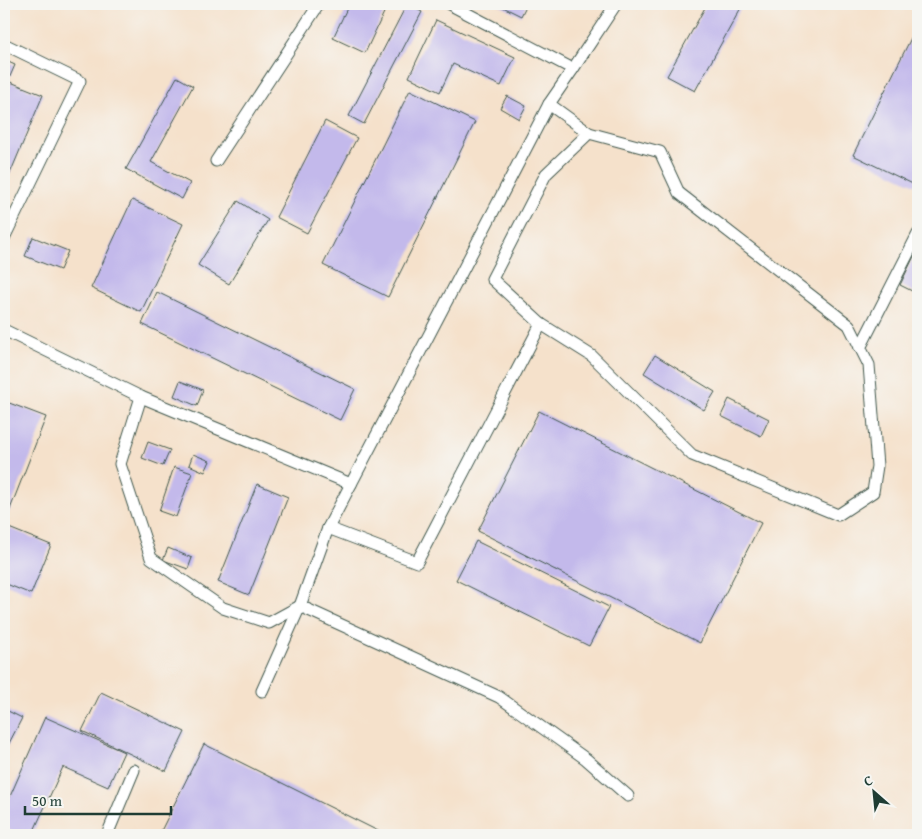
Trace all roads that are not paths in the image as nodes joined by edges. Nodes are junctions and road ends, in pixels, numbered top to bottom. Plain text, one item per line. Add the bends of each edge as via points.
1 (319, 4) edge
2 (449, 4) edge
3 (616, 4) edge
4 (4, 44) edge
5 (573, 69) junction
6 (549, 104) junction
7 (589, 133) junction
8 (216, 161) dead end
9 (918, 234) edge
10 (4, 238) edge
11 (541, 324) junction
12 (4, 330) edge
13 (860, 348) junction
14 (142, 397) junction
15 (351, 484) junction
16 (328, 528) junction
17 (300, 606) junction
18 (262, 691) dead end
19 (134, 770) dead end
20 (628, 796) dead end
21 (107, 835) edge

1 - 8 lane
2 - 5 lane
3 - 5 lane
4 - 10 lane via 80,81
5 - 6 lane
6 - 7 lane
6 - 15 lane
7 - 11 lane via 546,174 492,279
7 - 13 lane via 660,152 679,192 849,325
9 - 13 lane
11 - 13 lane via 592,356 692,455 838,515 872,492 877,466 869,365
11 - 16 lane via 417,562
12 - 14 lane
14 - 15 lane
14 - 17 lane via 120,464 151,558 224,608 269,623
15 - 16 lane
16 - 17 lane
17 - 18 lane
17 - 20 lane via 500,697 586,759
19 - 21 lane

